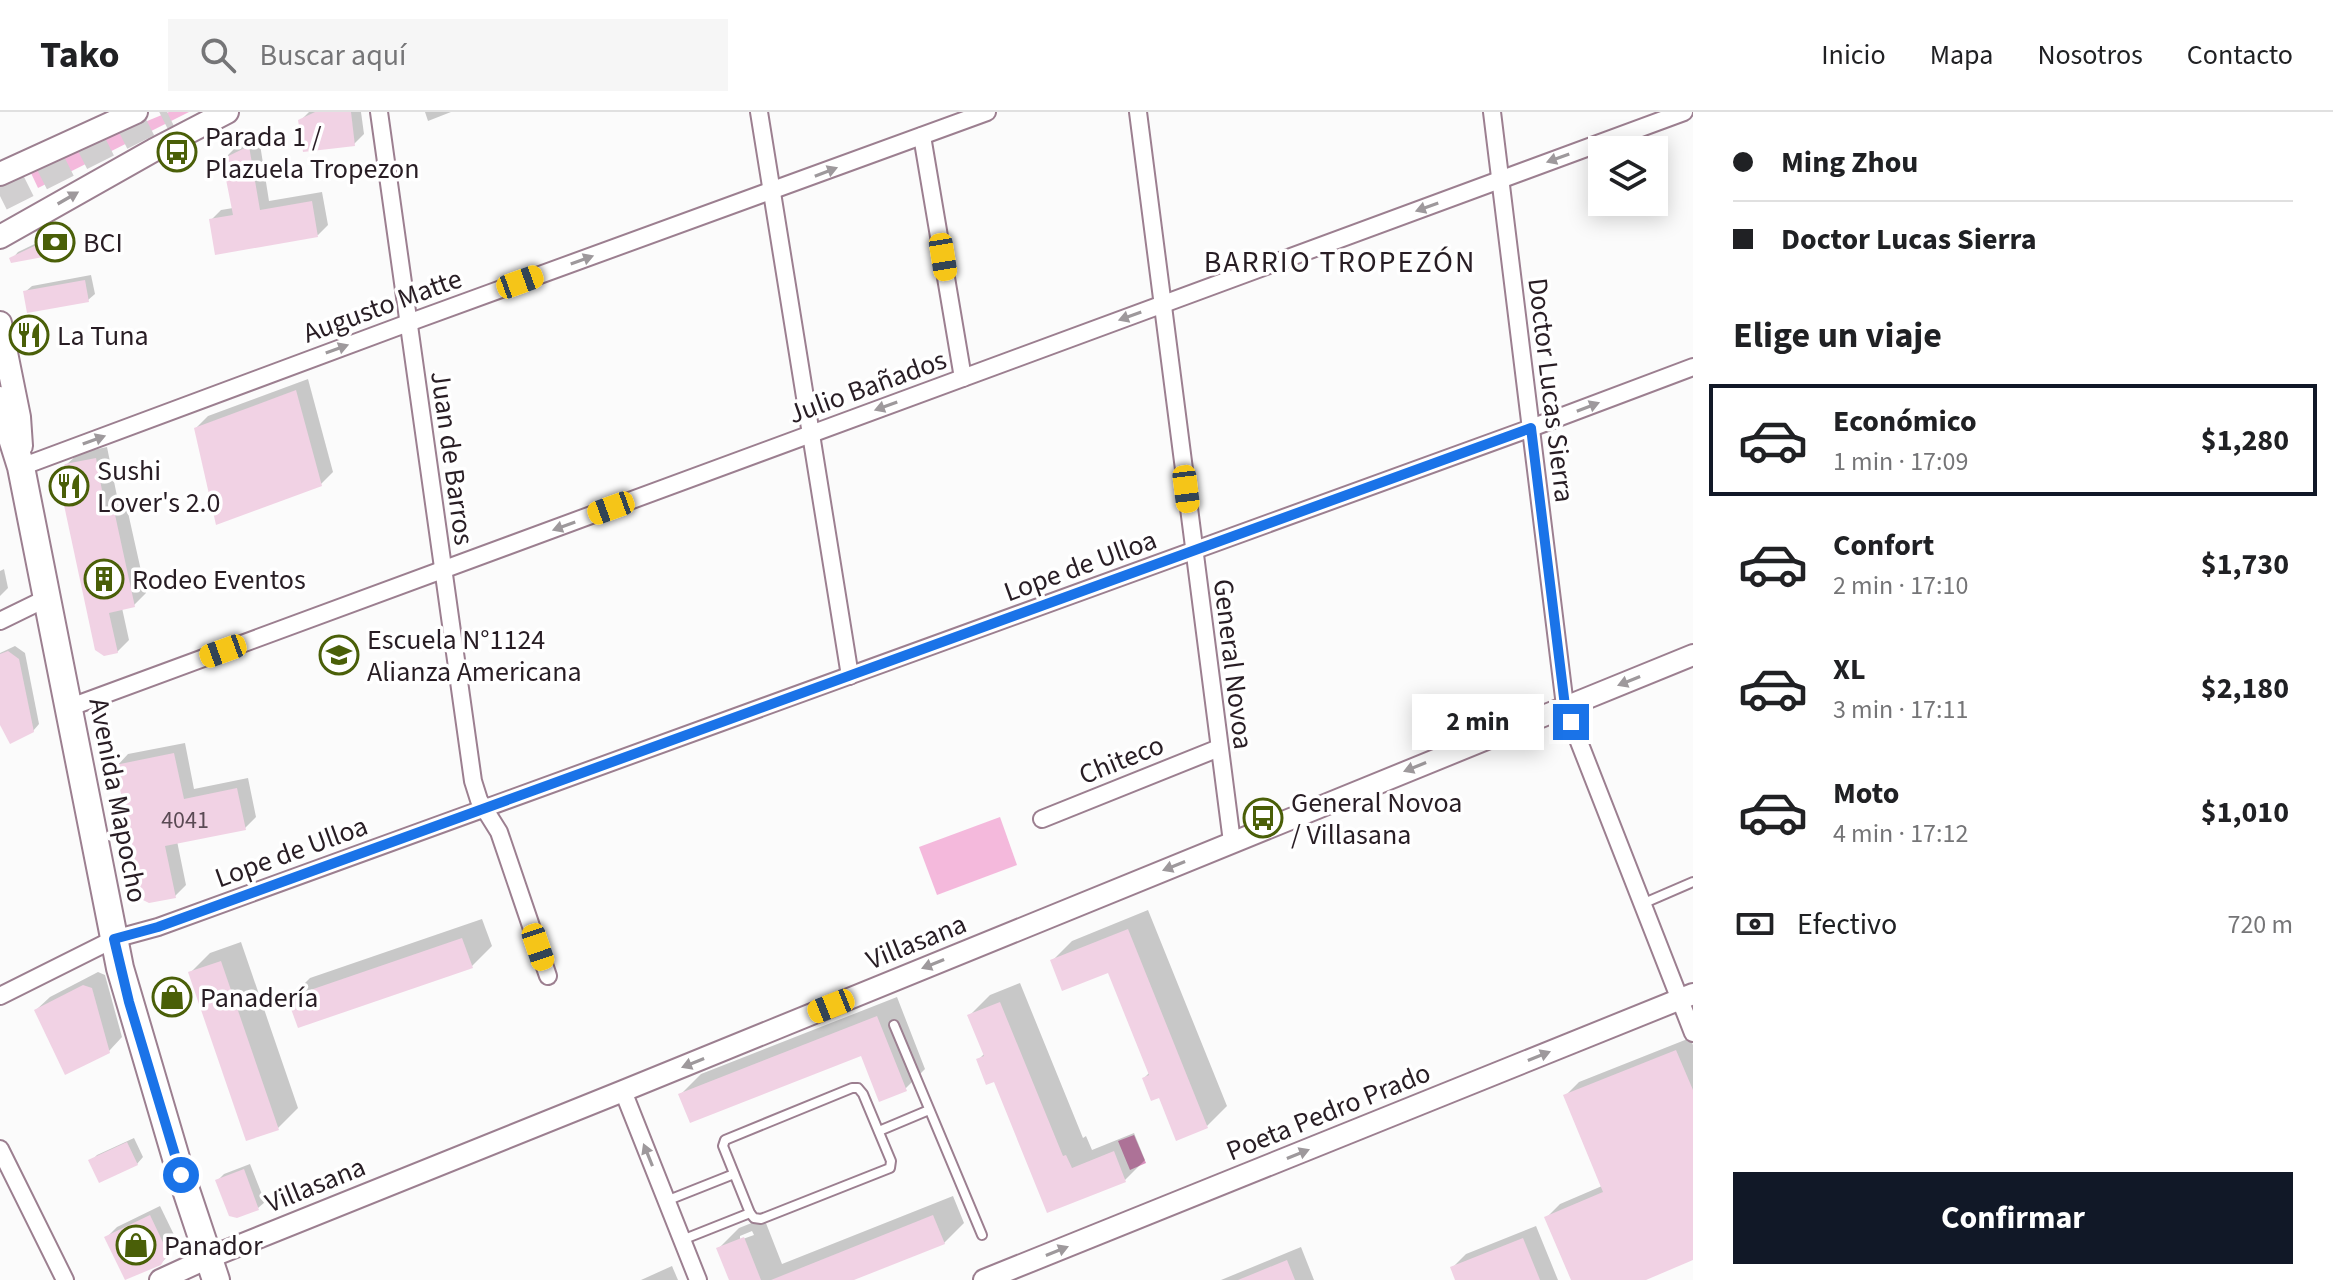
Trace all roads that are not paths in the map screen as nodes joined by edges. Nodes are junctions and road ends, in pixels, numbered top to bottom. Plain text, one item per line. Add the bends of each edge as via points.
1 (136, 112) edge
2 (227, 112) edge
3 (379, 112) edge
4 (759, 112) edge
5 (987, 112) edge
6 (1138, 112) edge
7 (1492, 112) edge
8 (1684, 112) edge
9 (922, 136) junction
10 (0, 174) edge
11 (1500, 180) junction
12 (772, 192) junction
13 (0, 237) edge
14 (1162, 304) junction
15 (0, 323) edge
16 (408, 323) junction
17 (1693, 367) edge
18 (963, 378) junction
19 (0, 400) edge
20 (1531, 428) junction
21 (811, 434) junction
22 (21, 467) junction
23 (1194, 551) junction
24 (443, 570) junction
25 (47, 598) junction
26 (0, 621) edge
27 (1693, 655) edge
28 (850, 676) junction
29 (1565, 706) junction
30 (68, 708) junction
31 (1219, 748) junction
32 (484, 809) junction
33 (1042, 819) dead end
34 (1232, 842) junction
35 (1693, 882) edge
36 (1641, 905) junction
37 (114, 939) junction
38 (548, 976) dead end
39 (0, 996) edge
40 (1686, 997) edge
41 (894, 1025) dead end
42 (1693, 1033) edge
43 (623, 1091) junction
44 (929, 1110) junction
45 (879, 1131) junction
46 (0, 1149) edge
47 (734, 1174) junction
48 (666, 1201) junction
49 (750, 1213) junction
50 (982, 1235) dead end
51 (682, 1240) junction
52 (212, 1269) edge
53 (65, 1280) edge
54 (160, 1280) edge
55 (698, 1280) edge
56 (984, 1280) edge

1 - 10 main road
13 -> 2 main road
3 - 16 street, Juan de Barros
4 - 12 street
5 - 9 street, Augusto Matte
6 - 14 street, General Novoa
7 - 11 street, Doctor Lucas Sierra
8 -> 11 street, Julio Bañados
12 -> 9 street, Augusto Matte
9 - 18 street
11 -> 14 street, Julio Bañados
11 - 20 street, Doctor Lucas Sierra
16 -> 12 street, Augusto Matte
12 - 21 street
14 -> 18 street, Julio Bañados
14 - 23 street, General Novoa
15 - 22 main road, Avenida Mapocho via 19,417
22 -> 16 street, Augusto Matte
16 - 24 street, Juan de Barros
20 -> 17 street, Lope de Ulloa
18 -> 21 street, Julio Bañados
19 - 22 main road
20 - 23 street, Lope de Ulloa
20 - 29 street, Doctor Lucas Sierra
21 -> 24 street, Julio Bañados
21 - 28 street
22 - 25 main road, Avenida Mapocho
23 - 28 street, Lope de Ulloa
23 - 31 street, General Novoa
24 - 30 street, Julio Bañados
24 - 32 street, Juan de Barros via 473,781
25 - 26 street
25 - 30 main road, Avenida Mapocho
27 -> 29 street, Villasana
28 - 32 street, Lope de Ulloa
29 -> 34 street, Villasana
29 - 36 street, Doctor Lucas Sierra
30 - 37 main road, Avenida Mapocho
31 - 33 street, Chiteco
31 - 34 street, General Novoa
32 - 37 street, Lope de Ulloa
32 - 38 street via 499,832
34 -> 43 street, Villasana
35 - 36 lane
36 - 40 street, Doctor Lucas Sierra
37 - 39 street, Lope de Ulloa
37 - 52 main road, Avenida Mapocho
40 - 42 street, Doctor Lucas Sierra
56 -> 40 street, Poeta Pedro Prado
41 - 44 lane
48 -> 43 street
43 - 52 street, Villasana
44 - 45 lane
44 - 50 lane
45 - 47 lane via 863,1094 852,1088 725,1140
45 - 49 lane via 890,1168 761,1219
46 - 53 street
47 - 48 lane
47 - 49 lane
48 - 51 street
49 - 51 lane
51 - 55 street
52 - 54 street, Villasana

